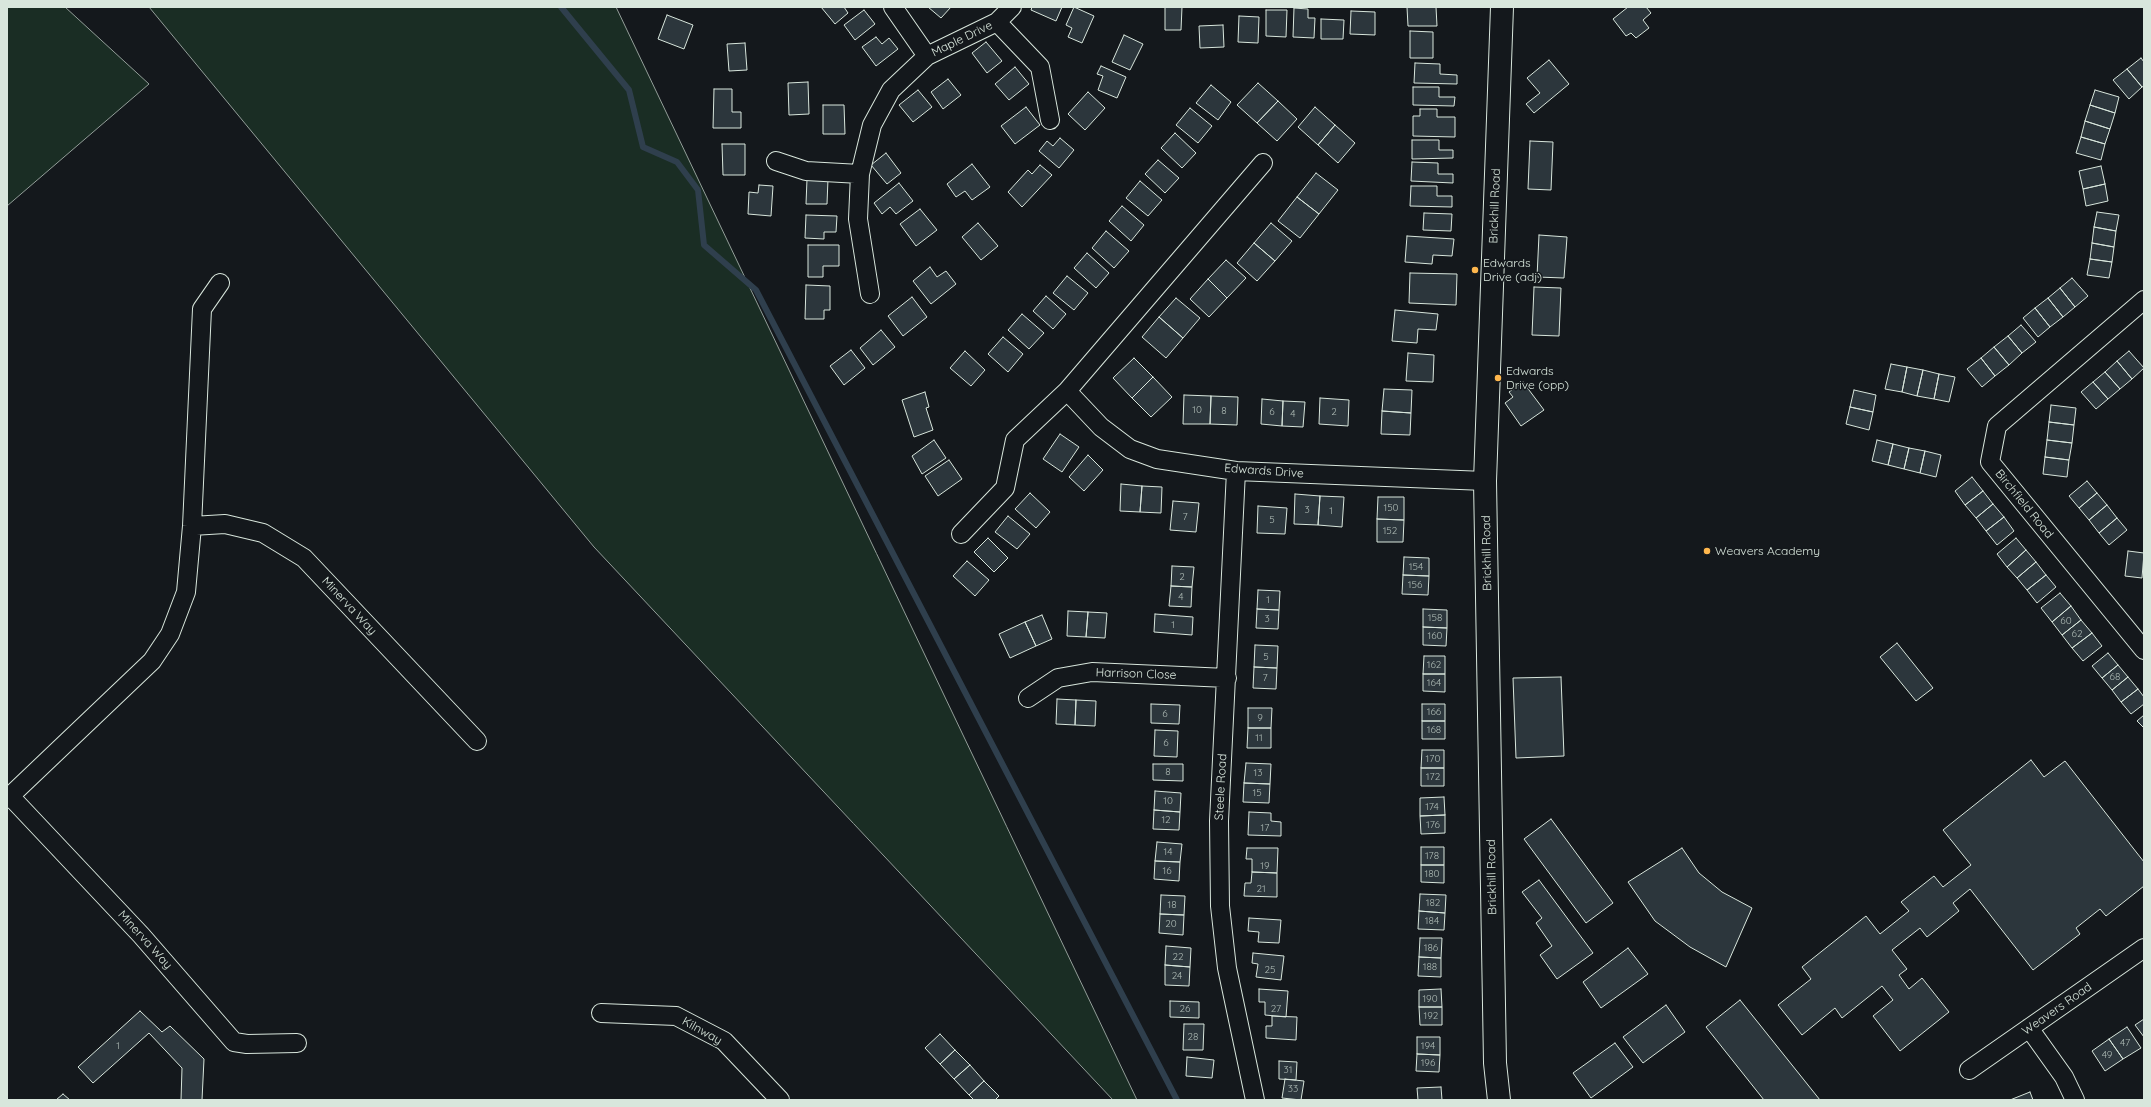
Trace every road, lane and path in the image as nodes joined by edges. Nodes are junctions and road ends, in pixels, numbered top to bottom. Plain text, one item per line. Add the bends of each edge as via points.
1 (893, 7) edge
2 (1012, 7) edge
3 (1502, 7) edge
4 (997, 22) junction
5 (926, 56) junction
6 (1050, 120) dead end
7 (776, 161) dead end
8 (1263, 163) dead end
9 (860, 174) junction
10 (220, 283) dead end
11 (870, 294) dead end
12 (2144, 300) edge
13 (1067, 391) junction
14 (1236, 471) junction
15 (1485, 481) junction
16 (192, 526) junction
17 (962, 534) dead end
18 (2144, 650) edge
19 (1227, 678) junction
20 (1028, 698) dead end
21 (477, 741) dead end
22 (9, 798) edge
23 (2144, 948) edge
24 (601, 1013) dead end
25 (2030, 1028) junction
26 (297, 1043) dead end
27 (1969, 1070) dead end
28 (780, 1100) edge
29 (1255, 1100) edge
30 (1499, 1100) edge
31 (2075, 1100) edge

1 - 5 street
2 - 4 street, Maple Drive
3 - 15 street, Brickhill Road
4 - 5 street, Maple Drive
4 - 6 street via 1040,67
5 - 9 street, Maple Drive via 891,90 872,125
7 - 9 street via 806,171
8 - 13 street
9 - 11 street, Maple Drive via 858,219
10 - 16 street, Minerva Way via 202,309
12 - 18 street, Birchfield Road via 1997,426 1990,462
13 - 14 street, Edwards Drive via 1100,427 1130,449 1157,458
13 - 17 street via 1015,440 1005,488
14 - 15 street, Edwards Drive
14 - 19 street, Steele Road
15 - 30 street, Brickhill Road via 1495,1063
16 - 21 street, Minerva Way via 225,524 263,533 304,558
16 - 22 street, Minerva Way via 186,592 170,634 152,661
19 - 20 street, Harrison Close via 1092,672 1058,678
19 - 29 street, Steele Road via 1219,821 1220,906 1227,968
22 - 26 street, Minerva Way via 141,935 234,1042
23 - 25 street, Weavers Road
24 - 28 street, Kilnway via 676,1016 724,1041
25 - 27 street, Weavers Road
25 - 31 street via 2064,1077

